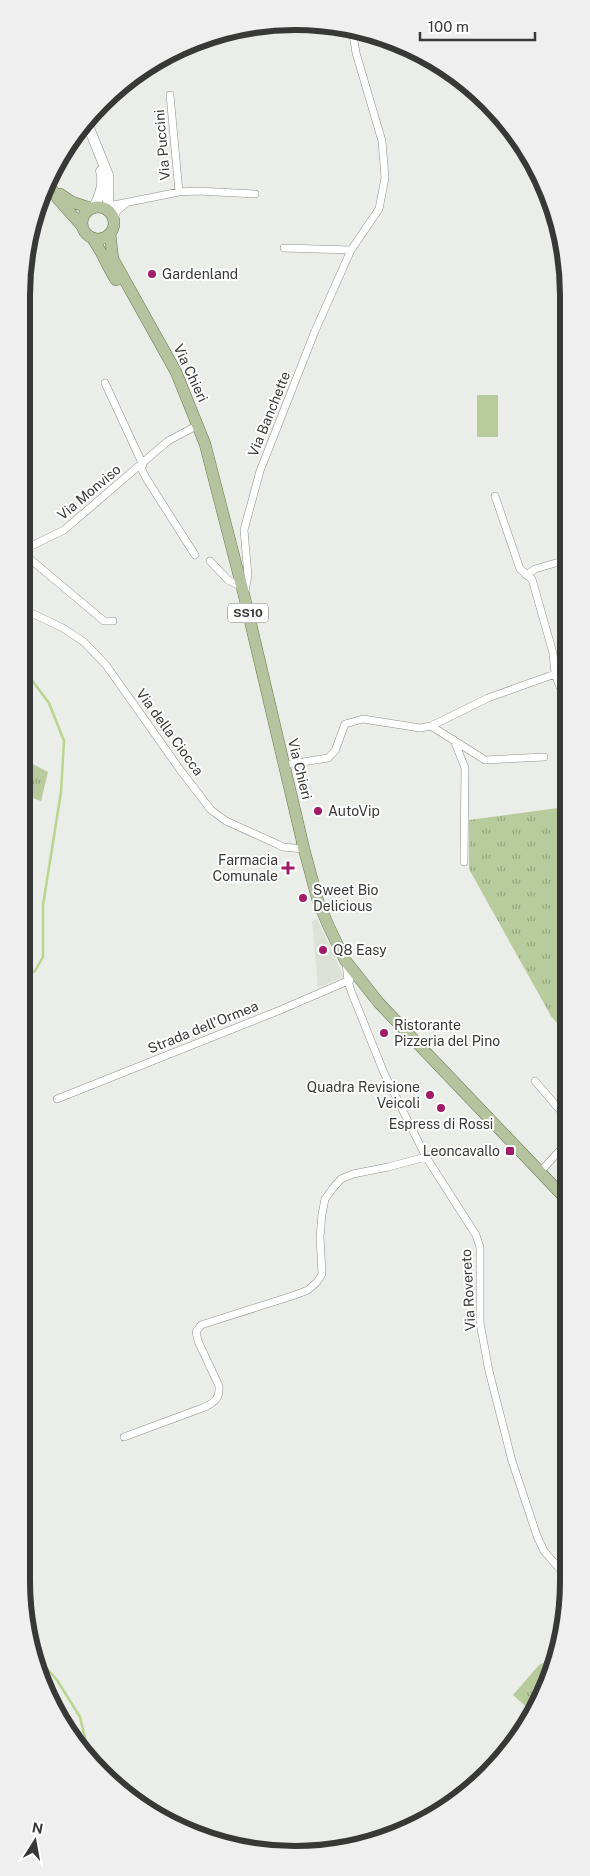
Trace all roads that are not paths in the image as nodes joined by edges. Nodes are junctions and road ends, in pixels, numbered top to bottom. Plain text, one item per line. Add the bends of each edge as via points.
1 (353, 36) edge
2 (170, 95) dead end
3 (89, 129) edge
4 (95, 146) junction
5 (53, 188) edge
6 (52, 189) edge
7 (179, 192) junction
8 (255, 194) dead end
9 (92, 207) junction
10 (112, 215) junction
11 (82, 226) junction
12 (110, 234) junction
13 (92, 238) junction
14 (284, 248) dead end
15 (351, 250) junction
16 (147, 319) junction
17 (105, 383) dead end
18 (198, 425) junction
19 (142, 465) junction
20 (494, 496) dead end
21 (30, 547) edge
22 (195, 555) dead end
23 (30, 559) edge
24 (210, 561) dead end
25 (560, 562) edge
26 (526, 575) junction
27 (243, 591) junction
28 (30, 612) edge
29 (114, 621) dead end
30 (555, 674) junction
31 (560, 687) dead end
32 (431, 726) junction
33 (453, 740) junction
34 (544, 757) dead end
35 (284, 765) junction
36 (304, 849) junction
37 (464, 862) dead end
38 (352, 979) junction
39 (535, 1081) dead end
40 (57, 1099) dead end
41 (560, 1111) edge
42 (560, 1150) edge
43 (426, 1157) junction
44 (540, 1172) junction
45 (560, 1193) edge
46 (124, 1438) dead end
47 (560, 1569) edge

1 - 15 street, Via Banchette via 382,141 385,178 379,208
2 - 7 street, Via Puccini
3 - 4 main road
4 - 9 main road via 103,179 100,196
4 - 10 main road via 108,176
5 - 9 main road via 72,202
6 - 11 main road
7 - 8 street, Via Puccini
7 - 10 street, Via Puccini via 114,205
9 - 10 main road via 101,206
9 - 11 main road via 83,215
10 - 12 main road via 114,226
11 - 13 main road
12 - 13 main road via 101,239
12 - 16 main road, Via Chieri via 114,259
13 - 16 main road, Via Chieri via 110,270
14 - 15 street
15 - 27 street, Via Banchette via 260,470 244,530 248,576
16 - 18 main road, Via Chieri / SS10 via 176,372
17 - 19 street, Via Monviso
18 - 19 street, Via Monviso via 168,441
18 - 27 main road, Via Chieri / SS10
19 - 21 street, Via Monviso via 64,530
19 - 22 street, Via Monviso via 146,478
20 - 26 street via 520,569
23 - 29 street, Via Monviso via 104,621
24 - 27 street
25 - 26 street
26 - 30 street via 532,579 553,653
27 - 35 main road, Via Chieri / SS10
28 - 36 street, Via della Ciocca via 64,628 106,664 212,810 226,821 284,847
30 - 31 street
30 - 32 street via 488,698
32 - 33 street
32 - 35 street via 420,728 362,719 345,724 335,751 328,758
33 - 34 street via 485,760
33 - 37 street via 465,768
35 - 36 main road, Via Chieri / SS10
36 - 38 main road, Via Chieri / SS10 via 318,901
38 - 40 street, Strada dell'Ormea
38 - 43 street, Via Rovereto via 384,1073
38 - 44 main road, Via Chieri / SS10 via 379,1003
39 - 41 street
42 - 44 street
43 - 46 street via 341,1179 325,1199 320,1238 322,1274 317,1282 295,1295 200,1325 196,1332 198,1341 219,1386 215,1402
43 - 47 street, Via Rovereto via 476,1235 480,1247 480,1323 488,1371 537,1536 544,1551
44 - 45 main road, Via Chieri / SS10

